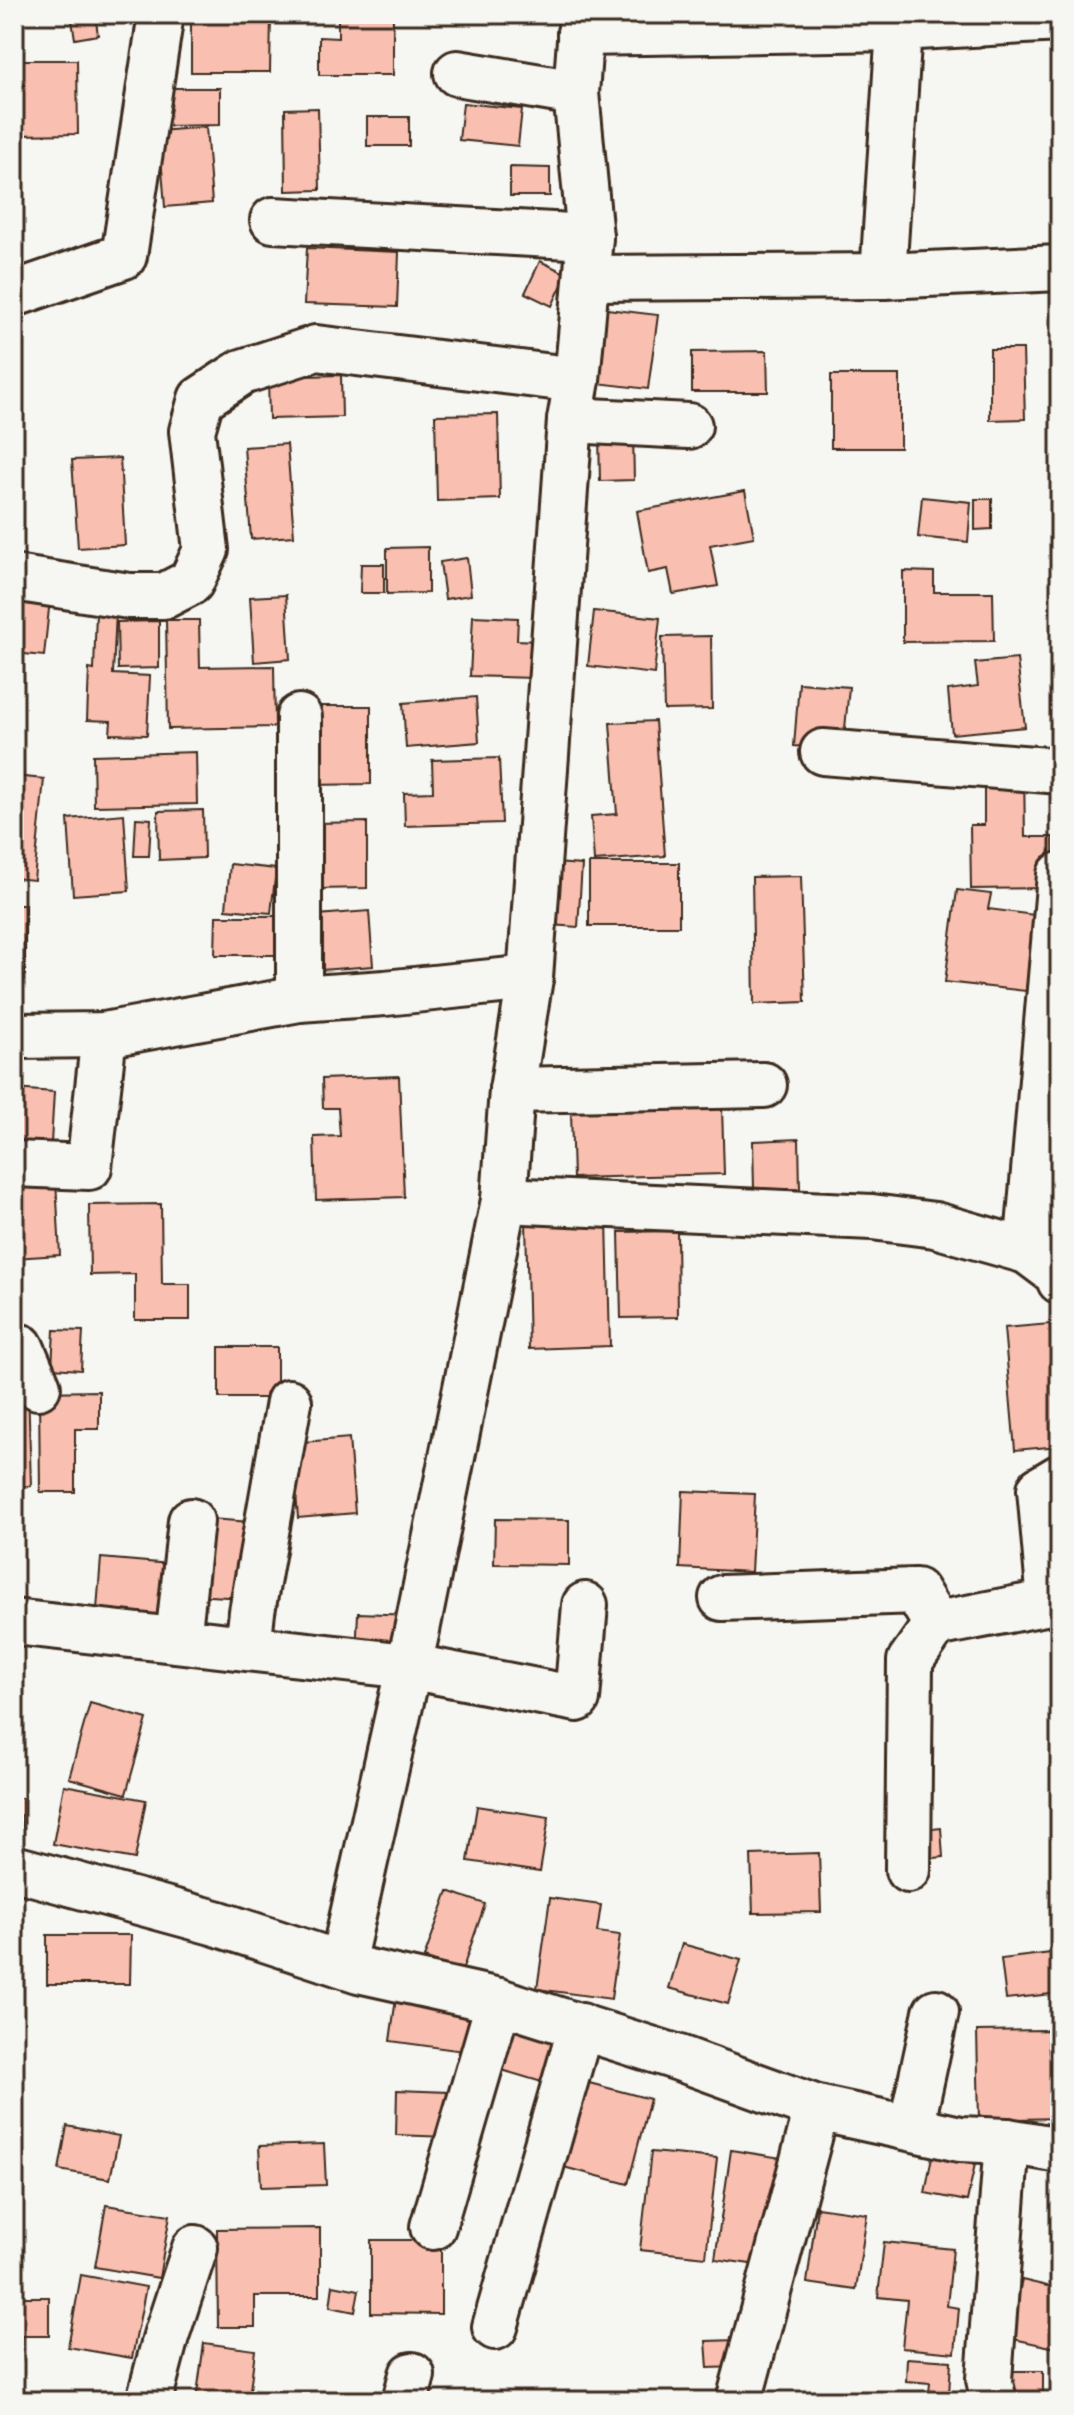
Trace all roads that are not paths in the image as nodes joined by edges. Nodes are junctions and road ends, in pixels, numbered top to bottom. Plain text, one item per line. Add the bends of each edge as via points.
1 (161, 14) edge
2 (1060, 19) edge
3 (581, 23) edge
4 (899, 28) junction
5 (457, 73) dead end
6 (576, 93) junction
7 (273, 220) dead end
8 (588, 257) junction
9 (1060, 268) edge
10 (883, 276) junction
11 (14, 294) edge
12 (574, 400) junction
13 (689, 426) dead end
14 (14, 578) edge
15 (299, 717) dead end
16 (823, 752) dead end
17 (1060, 771) edge
18 (1060, 875) edge
19 (530, 978) junction
20 (299, 999) junction
21 (104, 1035) junction
22 (14, 1036) edge
23 (764, 1085) dead end
24 (512, 1090) junction
25 (14, 1164) edge
26 (504, 1200) junction
27 (1027, 1251) junction
28 (1060, 1281) edge
29 (14, 1346) edge
30 (38, 1387) dead end
31 (289, 1402) dead end
32 (1060, 1477) edge
33 (191, 1521) dead end
34 (722, 1598) dead end
35 (585, 1605) dead end
36 (14, 1622) edge
37 (936, 1624) junction
38 (178, 1640) junction
39 (248, 1647) junction
40 (408, 1666) junction
41 (14, 1868) edge
42 (908, 1870) dead end
43 (342, 1964) junction
44 (499, 2001) junction
45 (936, 2012) dead end
46 (581, 2026) junction
47 (817, 2108) junction
48 (911, 2128) junction
49 (1007, 2141) junction
50 (1060, 2150) edge
51 (433, 2227) dead end
52 (195, 2248) dead end
53 (495, 2327) dead end
54 (149, 2401) edge
55 (739, 2401) edge
56 (994, 2401) edge

1 - 11 street via 124,256
2 - 4 street
3 - 4 street
3 - 6 street
4 - 10 street
5 - 6 street
6 - 8 street
7 - 8 street
8 - 10 street
8 - 12 street
9 - 10 street
12 - 13 street
12 - 14 street via 316,348 242,372 201,399 192,431 206,550 191,582 164,596 129,596
12 - 19 street
15 - 20 street
16 - 17 street
18 - 27 street
19 - 20 street
19 - 24 street
20 - 21 street
21 - 22 street
21 - 25 street via 89,1167
23 - 24 street
24 - 26 street
26 - 27 street via 872,1217 935,1225
26 - 40 street
27 - 28 street
29 - 30 street via 21,1347
31 - 39 street
32 - 37 street via 1040,1489 1050,1602
33 - 38 street
34 - 37 street via 916,1591
35 - 40 street via 577,1699
36 - 38 street
37 - 42 street via 910,1661
38 - 39 street
39 - 40 street
40 - 43 street
41 - 43 street
43 - 44 street
44 - 46 street
44 - 51 street
45 - 48 street
46 - 47 street
46 - 53 street
47 - 48 street
47 - 55 street
48 - 49 street via 960,2139
49 - 50 street
49 - 56 street via 989,2379
52 - 54 street

